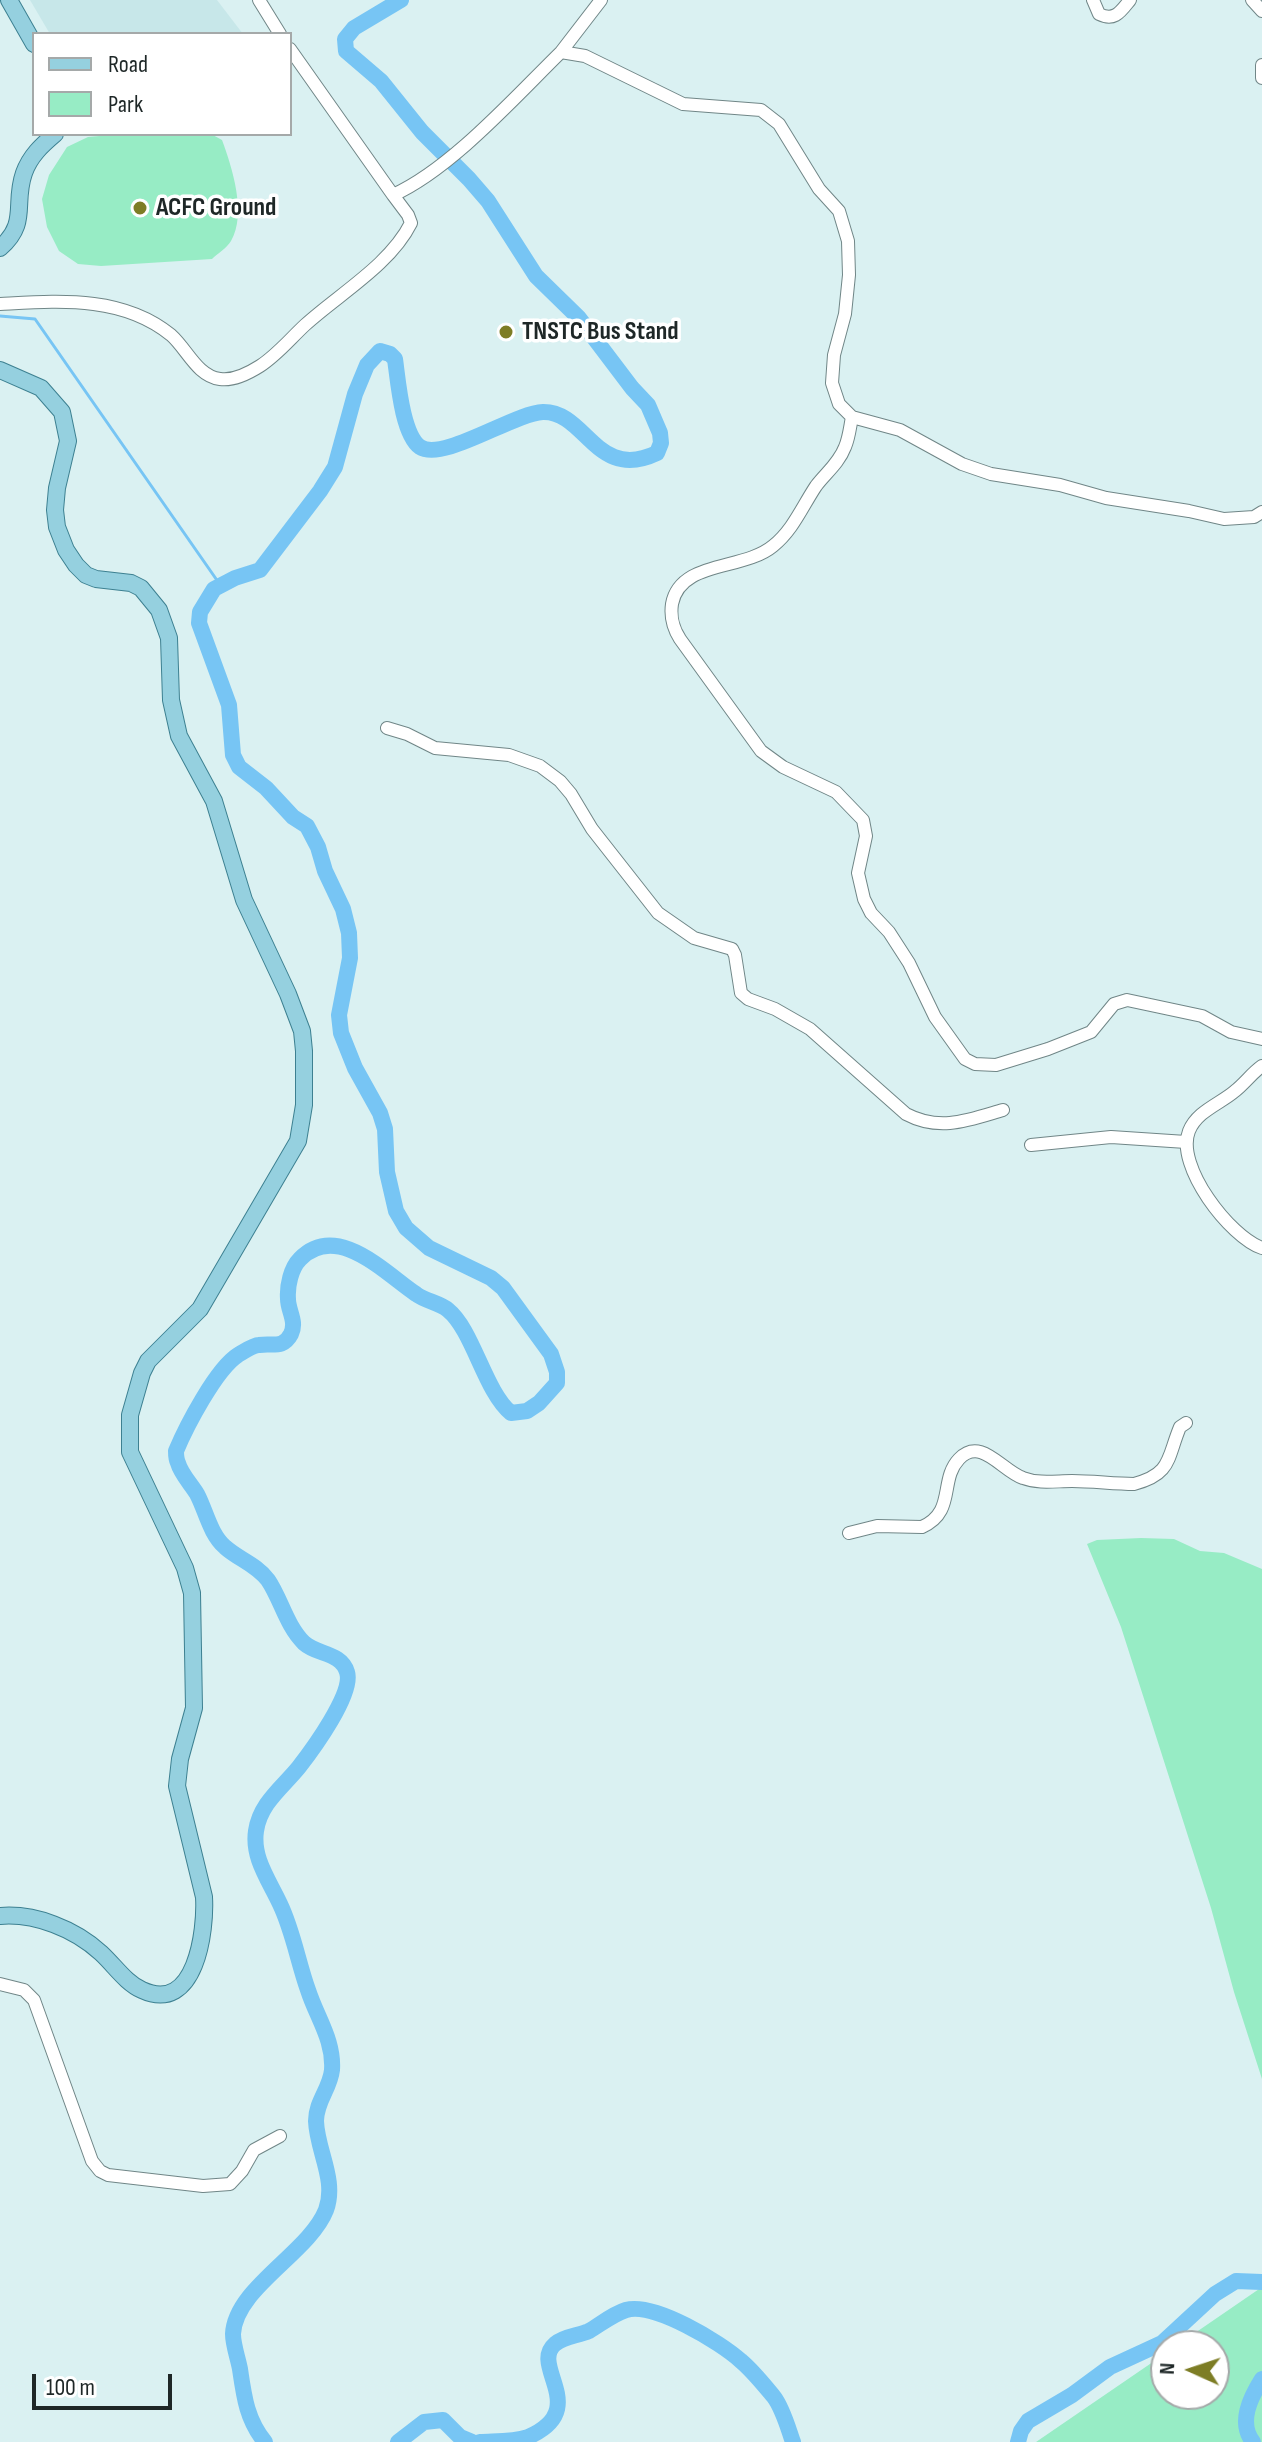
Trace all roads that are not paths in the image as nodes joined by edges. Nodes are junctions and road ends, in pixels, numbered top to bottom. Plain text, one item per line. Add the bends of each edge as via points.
1 (9, 0) edge
2 (259, 0) edge
3 (601, 0) edge
4 (1093, 0) edge
5 (1130, 0) edge
6 (1252, 0) edge
7 (1262, 11) edge
8 (279, 32) edge
9 (32, 40) edge
10 (292, 52) edge
11 (561, 52) junction
12 (1262, 65) edge
13 (1262, 78) edge
14 (53, 136) edge
15 (393, 195) junction
16 (0, 248) edge
17 (0, 304) edge
18 (0, 370) edge
19 (852, 417) junction
20 (1262, 512) edge
21 (387, 728) dead end
22 (1262, 1039) edge
23 (1262, 1066) edge
24 (1003, 1110) dead end
25 (1186, 1142) junction
26 (1031, 1145) dead end
27 (1262, 1248) edge
28 (1186, 1423) dead end
29 (849, 1533) dead end
30 (0, 1916) edge
31 (0, 1984) edge
32 (280, 2136) dead end

1 - 9 main road
2 - 8 street
3 - 11 street
4 - 5 street via 1099,14 1111,18
6 - 7 street
10 - 15 street
11 - 15 street via 476,135
11 - 19 street via 585,56 683,104 761,110 779,124 806,171 839,211 848,241 845,314 832,383 839,404
12 - 13 street
14 - 16 main road via 28,163 20,187 18,225
15 - 17 street via 411,223 397,242 270,359 234,378 207,375 169,334 121,310 69,300
18 - 30 main road via 41,388 62,412 68,441 55,510 71,558 86,575 141,588 159,610 169,638 171,700 179,736 214,801 244,900 296,1013 304,1051 298,1141 200,1309 148,1361 130,1415 130,1452 192,1593 194,1708 177,1786 204,1897 199,1955 186,1980 155,1994 134,1986 81,1939 33,1917
19 - 20 street via 900,430 991,474 1224,519
19 - 22 street via 837,463 782,538 760,555 691,576 678,587 671,619 680,639 761,751 836,792 863,820 866,836 858,873 864,899 965,1059 996,1065 1048,1049 1091,1032 1114,1004 1127,1000 1202,1016 1231,1032
21 - 24 street via 435,748 526,759 551,773 658,913 694,938 732,949 741,993 810,1029 906,1114 940,1125
23 - 25 street via 1198,1117
25 - 26 street via 1111,1137
25 - 27 street via 1190,1163 1215,1207 1236,1233
28 - 29 street via 1165,1468 1146,1481 1034,1481 975,1451 954,1465 941,1512 929,1524
31 - 32 street via 24,1990 34,2000 100,2171 203,2186 230,2184 254,2150

